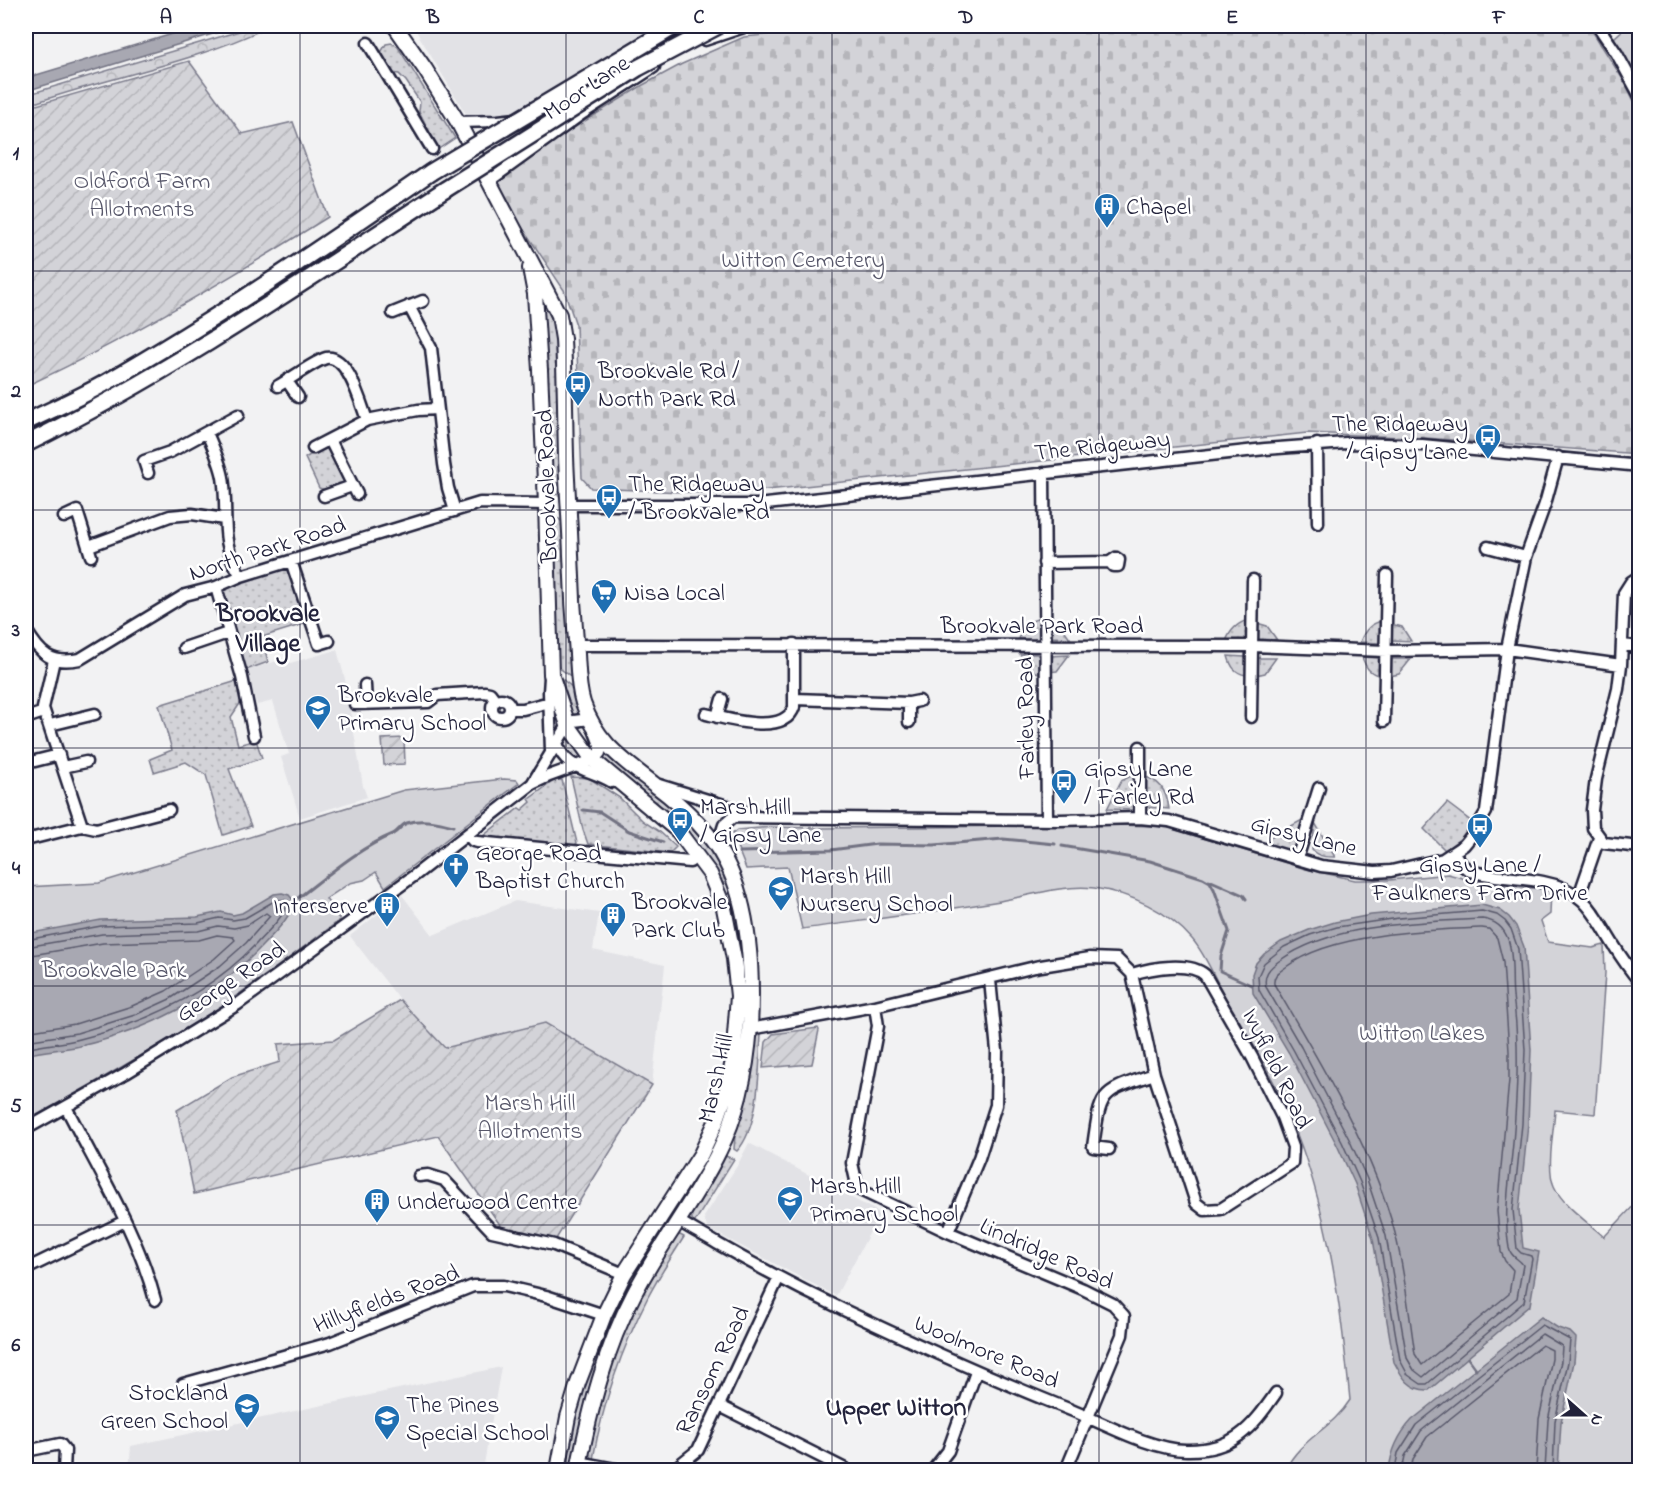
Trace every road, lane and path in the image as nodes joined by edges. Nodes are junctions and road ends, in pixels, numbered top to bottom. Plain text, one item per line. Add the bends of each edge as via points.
1 (395, 26) edge
2 (675, 26) edge
3 (718, 26) edge
4 (736, 26) edge
5 (747, 26) edge
6 (1598, 26) edge
7 (368, 43) dead end
8 (1640, 96) edge
9 (458, 122) junction
10 (432, 149) dead end
11 (489, 182) junction
12 (528, 258) junction
13 (423, 301) dead end
14 (409, 306) junction
15 (393, 313) dead end
16 (298, 397) dead end
17 (437, 410) junction
18 (238, 415) dead end
19 (367, 420) junction
20 (26, 422) edge
21 (207, 433) junction
22 (330, 440) junction
23 (26, 444) edge
24 (1317, 444) junction
25 (313, 448) dead end
26 (1558, 458) junction
27 (1640, 466) edge
28 (148, 473) dead end
29 (1044, 473) junction
30 (324, 496) dead end
31 (546, 504) junction
32 (570, 505) junction
33 (455, 511) junction
34 (64, 517) dead end
35 (224, 519) junction
36 (1318, 523) dead end
37 (1488, 547) dead end
38 (1526, 557) junction
39 (291, 561) junction
40 (1110, 562) dead end
41 (1044, 563) junction
42 (1387, 575) dead end
43 (241, 576) junction
44 (1640, 576) edge
45 (1253, 580) dead end
46 (216, 586) junction
47 (26, 630) edge
48 (228, 633) junction
49 (329, 641) dead end
50 (794, 644) junction
51 (576, 645) junction
52 (1622, 645) junction
53 (1045, 646) junction
54 (1252, 646) junction
55 (1640, 647) edge
56 (183, 648) dead end
57 (1507, 649) junction
58 (1386, 651) junction
59 (54, 660) junction
60 (1621, 664) junction
61 (551, 674) junction
62 (365, 685) dead end
63 (722, 699) dead end
64 (795, 699) junction
65 (550, 702) junction
66 (44, 712) junction
67 (95, 714) dead end
68 (1251, 717) dead end
69 (26, 718) edge
70 (590, 719) junction
71 (1384, 721) dead end
72 (909, 722) dead end
73 (50, 725) junction
74 (568, 725) junction
75 (254, 736) dead end
76 (554, 747) junction
77 (1140, 747) dead end
78 (59, 754) junction
79 (593, 760) junction
80 (86, 762) dead end
81 (27, 764) dead end
82 (63, 767) junction
83 (575, 767) junction
84 (532, 784) junction
85 (654, 784) junction
86 (1319, 788) dead end
87 (638, 797) junction
88 (169, 810) dead end
89 (765, 817) junction
90 (1140, 818) junction
91 (1047, 819) junction
92 (82, 826) junction
93 (468, 835) junction
94 (1599, 838) junction
95 (26, 840) edge
96 (717, 847) junction
97 (1640, 848) edge
98 (1454, 853) junction
99 (1297, 859) junction
100 (690, 862) dead end
101 (1579, 896) junction
102 (1635, 968) edge
103 (1132, 974) junction
104 (990, 980) junction
105 (1640, 982) edge
106 (875, 1006) junction
107 (750, 1029) junction
108 (1154, 1074) junction
109 (66, 1107) junction
110 (26, 1129) edge
111 (1109, 1149) dead end
112 (419, 1176) dead end
113 (662, 1213) junction
114 (125, 1221) junction
115 (679, 1221) junction
116 (948, 1232) junction
117 (26, 1269) edge
118 (624, 1274) junction
119 (778, 1279) junction
120 (155, 1300) dead end
121 (604, 1315) junction
122 (976, 1372) junction
123 (183, 1384) dead end
124 (1276, 1393) dead end
125 (720, 1406) junction
126 (1088, 1417) junction
127 (26, 1451) edge
128 (579, 1466) edge
129 (64, 1470) edge
130 (558, 1470) edge
131 (621, 1470) edge
132 (674, 1470) edge
133 (847, 1470) edge
134 (933, 1470) edge
135 (1065, 1470) edge

1 - 9 main road, Brookvale Road
2 - 20 highway, bridge via 431,172 207,323 105,384
3 - 23 highway, bridge via 638,68 218,338
4 - 9 street, Moor Lane via 676,33 531,116 498,122
5 - 11 street, Moor Lane via 710,37 660,63
6 - 8 street
7 - 10 street
9 - 11 main road, Brookvale Road
11 - 12 main road, Brookvale Road
12 - 31 main road, Brookvale Road via 535,294
12 - 32 main road, Brookvale Road via 559,315
13 - 14 street
14 - 15 street
14 - 17 street via 431,348
16 - 19 street via 282,384 324,359 339,361 348,371
17 - 19 street
17 - 33 street
18 - 21 street
19 - 22 street
21 - 28 street via 144,461
21 - 35 street via 223,474
22 - 25 street
22 - 30 street via 355,490
24 - 26 street, The Ridgeway via 1422,445
24 - 29 street, The Ridgeway
24 - 36 street
26 - 27 street, The Ridgeway
26 - 38 street, Gipsy Lane
29 - 32 street, The Ridgeway via 757,505
29 - 41 street, Farley Road
31 - 32 main road
31 - 33 street, North Park Road via 480,503
31 - 61 main road, Brookvale Road
32 - 51 main road, Brookvale Road
33 - 39 street, North Park Road
34 - 35 street via 77,511 90,551 170,516 192,514
35 - 43 street via 232,562
37 - 38 street
38 - 57 street, Gipsy Lane
39 - 43 street, North Park Road
39 - 49 street via 319,644
40 - 41 street
41 - 53 street, Farley Road
42 - 58 street
43 - 46 street, North Park Road
44 - 52 street via 1624,593
45 - 54 street
46 - 48 street
46 - 59 street, North Park Road via 185,596 80,659
47 - 59 street via 42,654
48 - 56 street
48 - 75 street
50 - 51 street, Brookvale Park Road
50 - 53 street, Brookvale Park Road
50 - 64 street
51 - 70 main road, Brookvale Road via 579,683
52 - 55 street
52 - 60 street
53 - 54 street, Brookvale Park Road
53 - 91 street, Farley Road
54 - 58 street, Brookvale Park Road
54 - 68 street
57 - 58 street, Brookvale Park Road
57 - 60 street, Brookvale Park Road
57 - 98 street, Gipsy Lane via 1486,812 1473,834
58 - 71 street
59 - 66 street
60 - 94 street via 1592,810 1593,828
61 - 65 street
61 - 74 main road, Brookvale Road
62 - 65 street via 360,704 428,702 437,695 485,692 496,701 504,700 510,709
63 - 64 street via 711,715 741,723 779,722 792,712
64 - 72 street via 914,702
65 - 76 street
66 - 69 street
66 - 73 street
67 - 73 street
70 - 74 street
70 - 79 street via 600,745 600,753
70 - 85 main road, Marsh Hill via 607,745
73 - 78 street
74 - 76 street, George Road
74 - 79 main road, Marsh Hill
76 - 83 street
76 - 84 street, George Road
77 - 90 street
78 - 81 street
78 - 82 street
79 - 83 street, George Road
79 - 87 main road, Marsh Hill
80 - 82 street
82 - 92 street
83 - 84 street, George Road
83 - 87 street via 605,777
84 - 93 street, George Road
85 - 89 street, Gipsy Lane
85 - 96 main road, Marsh Hill via 697,821
86 - 99 street
87 - 113 main road, Marsh Hill via 678,831 719,892 738,996 733,1061 716,1122
88 - 92 street via 96,829
89 - 91 street, Gipsy Lane
89 - 96 street, Gipsy Lane via 733,817 724,825
90 - 91 street, Gipsy Lane
90 - 99 street, Gipsy Lane via 1181,824
92 - 95 street
93 - 100 street via 477,842
93 - 109 street, George Road via 238,1004
94 - 97 street via 1610,845
94 - 101 street
96 - 107 main road, Marsh Hill via 735,882 745,924
98 - 99 street, Gipsy Lane via 1424,864 1375,872
98 - 101 street via 1470,871 1561,886
101 - 102 street
102 - 105 street
103 - 104 street via 1117,959 1090,958 1035,967
103 - 108 street, Ivyfield Road
103 - 108 street, Ivyfield Road via 1183,966 1205,975 1282,1117 1293,1147 1292,1163 1221,1209 1205,1210 1196,1203
104 - 106 street
104 - 116 street via 997,1051 996,1105
106 - 107 street
106 - 116 street, Lindridge Road via 878,1026 852,1163 854,1177 864,1193
107 - 115 main road, Marsh Hill via 734,1115 709,1171
108 - 111 street via 1114,1088 1104,1097 1093,1147
109 - 110 street, George Road
109 - 114 street
112 - 118 street via 444,1180 492,1231 554,1245
113 - 115 main road
113 - 118 main road, Marsh Hill
114 - 117 street
114 - 120 street via 145,1264
115 - 119 street, Woolmore Road
115 - 128 main road, Marsh Hill via 654,1256 621,1318 597,1387
116 - 126 street, Lindridge Road via 1083,1289 1113,1304 1124,1316 1122,1335
118 - 121 main road, Marsh Hill
119 - 122 street, Woolmore Road
119 - 125 street, Ransom Road
121 - 123 street, Hillyfields Road via 504,1286 473,1286 330,1343
121 - 130 main road, Marsh Hill via 578,1383
122 - 126 street, Woolmore Road
122 - 134 street via 948,1450
124 - 126 street, Woolmore Road via 1245,1432 1216,1447 1165,1448
125 - 132 street, Ransom Road via 698,1450
125 - 133 street
126 - 135 street
127 - 129 street via 60,1444 65,1450
128 - 131 street

